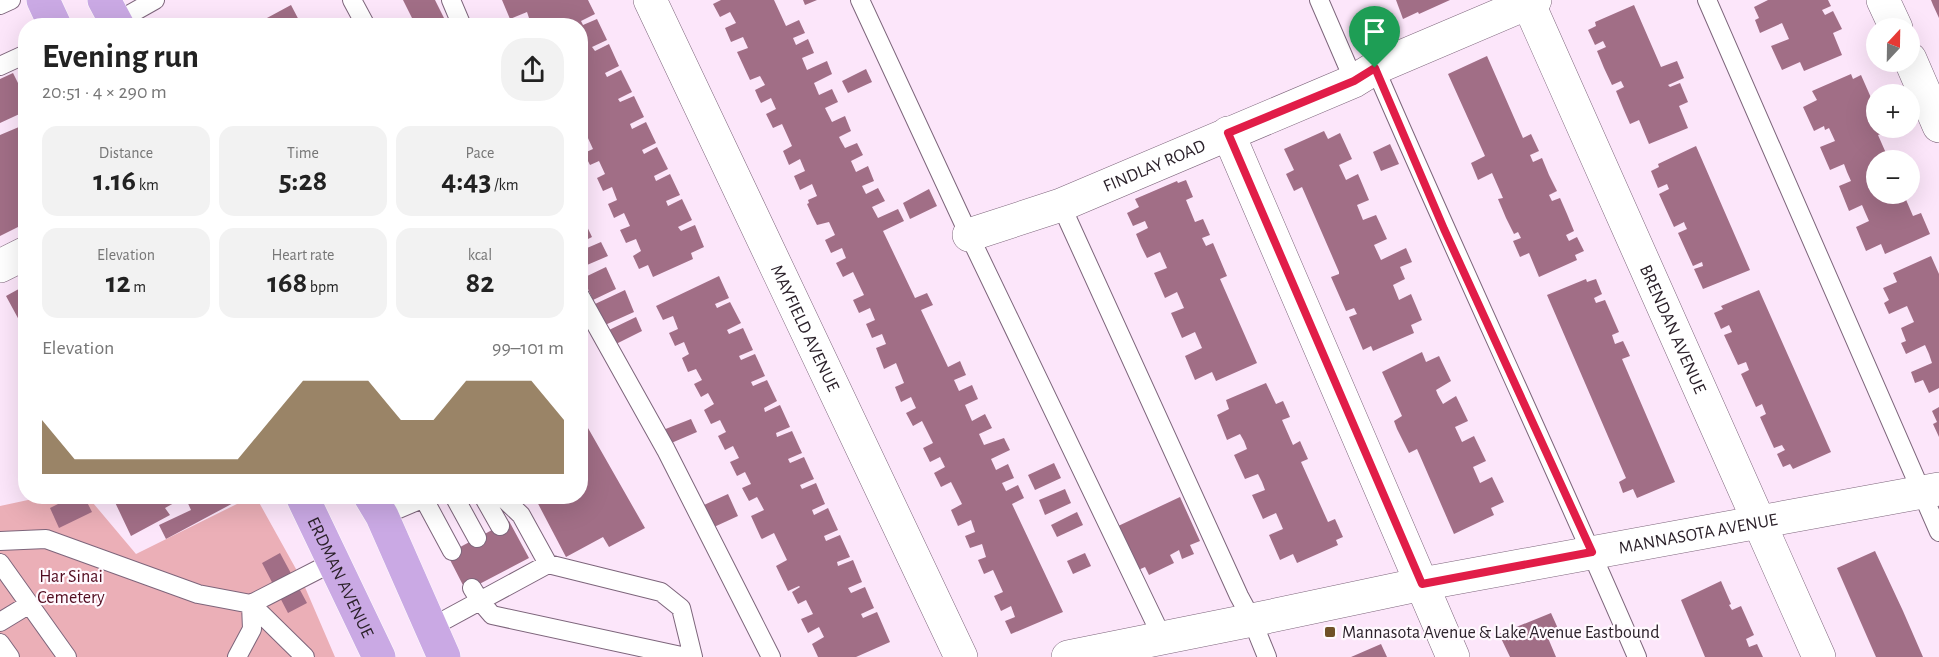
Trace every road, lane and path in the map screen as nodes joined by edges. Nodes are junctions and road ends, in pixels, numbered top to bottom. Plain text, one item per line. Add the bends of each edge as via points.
1 (11, 0) edge
2 (43, 0) edge
3 (155, 0) edge
4 (352, 0) edge
5 (451, 0) edge
6 (650, 0) edge
7 (860, 0) edge
8 (1319, 0) edge
9 (1707, 0) edge
10 (1883, 0) edge
11 (1530, 1) edge
12 (0, 5) edge
13 (113, 16) edge
14 (51, 18) edge
15 (362, 18) edge
16 (459, 18) edge
17 (1891, 18) edge
18 (18, 58) edge
19 (0, 66) edge
20 (1916, 72) edge
21 (1364, 74) junction
22 (1939, 126) edge
23 (1228, 133) junction
24 (1061, 205) junction
25 (969, 235) junction
26 (18, 257) edge
27 (0, 266) edge
28 (588, 310) edge
29 (1930, 490) edge
30 (306, 504) edge
31 (429, 504) edge
32 (458, 504) edge
33 (488, 504) edge
34 (510, 504) edge
35 (376, 506) edge
36 (1758, 521) junction
37 (500, 526) dead end
38 (1939, 532) edge
39 (477, 538) dead end
40 (0, 541) edge
41 (452, 551) dead end
42 (1592, 552) junction
43 (333, 562) junction
44 (0, 563) edge
45 (548, 564) junction
46 (1422, 584) junction
47 (476, 595) junction
48 (251, 604) junction
49 (28, 605) junction
50 (1252, 620) junction
51 (0, 622) edge
52 (430, 628) junction
53 (1162, 637) junction
54 (0, 643) edge
55 (10, 657) edge
56 (67, 657) edge
57 (237, 657) edge
58 (305, 657) edge
59 (379, 657) edge
60 (444, 657) edge
61 (686, 657) edge
62 (693, 657) edge
63 (771, 657) edge
64 (961, 657) edge
65 (1068, 657) edge
66 (1267, 657) edge
67 (1453, 657) edge
68 (1637, 657) edge
69 (1819, 657) edge

1 - 12 lane
2 - 14 main road
3 - 13 lane
4 - 15 lane
5 - 16 lane
6 - 64 street, MAYFIELD AVENUE
7 - 25 lane
8 - 21 lane
9 - 29 lane
10 - 17 street
11 - 21 street, FINDLAY ROAD
11 - 36 street, BRENDAN AVENUE
18 - 19 lane
20 - 22 street
21 - 23 street, FINDLAY ROAD
21 - 42 lane via 1449,239
23 - 24 street, FINDLAY ROAD
23 - 46 street
24 - 25 street, FINDLAY ROAD
24 - 50 lane
25 - 53 lane
26 - 27 street
28 - 63 lane via 666,450
29 - 36 street, MANNASOTA AVENUE
29 - 38 lane
30 - 43 main road, ERDMAN AVENUE
31 - 41 lane
32 - 39 lane
33 - 37 lane
34 - 45 lane via 521,514
35 - 52 main road
36 - 42 street, MANNASOTA AVENUE
36 - 69 street, BRENDAN AVENUE
40 - 48 lane via 46,539 198,594
42 - 46 street, MANNASOTA AVENUE
42 - 68 lane
43 - 48 lane
43 - 59 main road, ERDMAN AVENUE
44 - 49 lane
45 - 47 lane via 524,569
45 - 62 lane via 661,592 681,608
46 - 50 street, MANNASOTA AVENUE
46 - 67 street
47 - 52 lane
47 - 61 lane via 492,615
48 - 57 lane via 252,629
48 - 58 lane
49 - 51 lane
49 - 56 lane
50 - 53 street, MANNASOTA AVENUE
50 - 66 lane
52 - 60 main road
53 - 65 street, MANNASOTA AVENUE
54 - 55 lane

